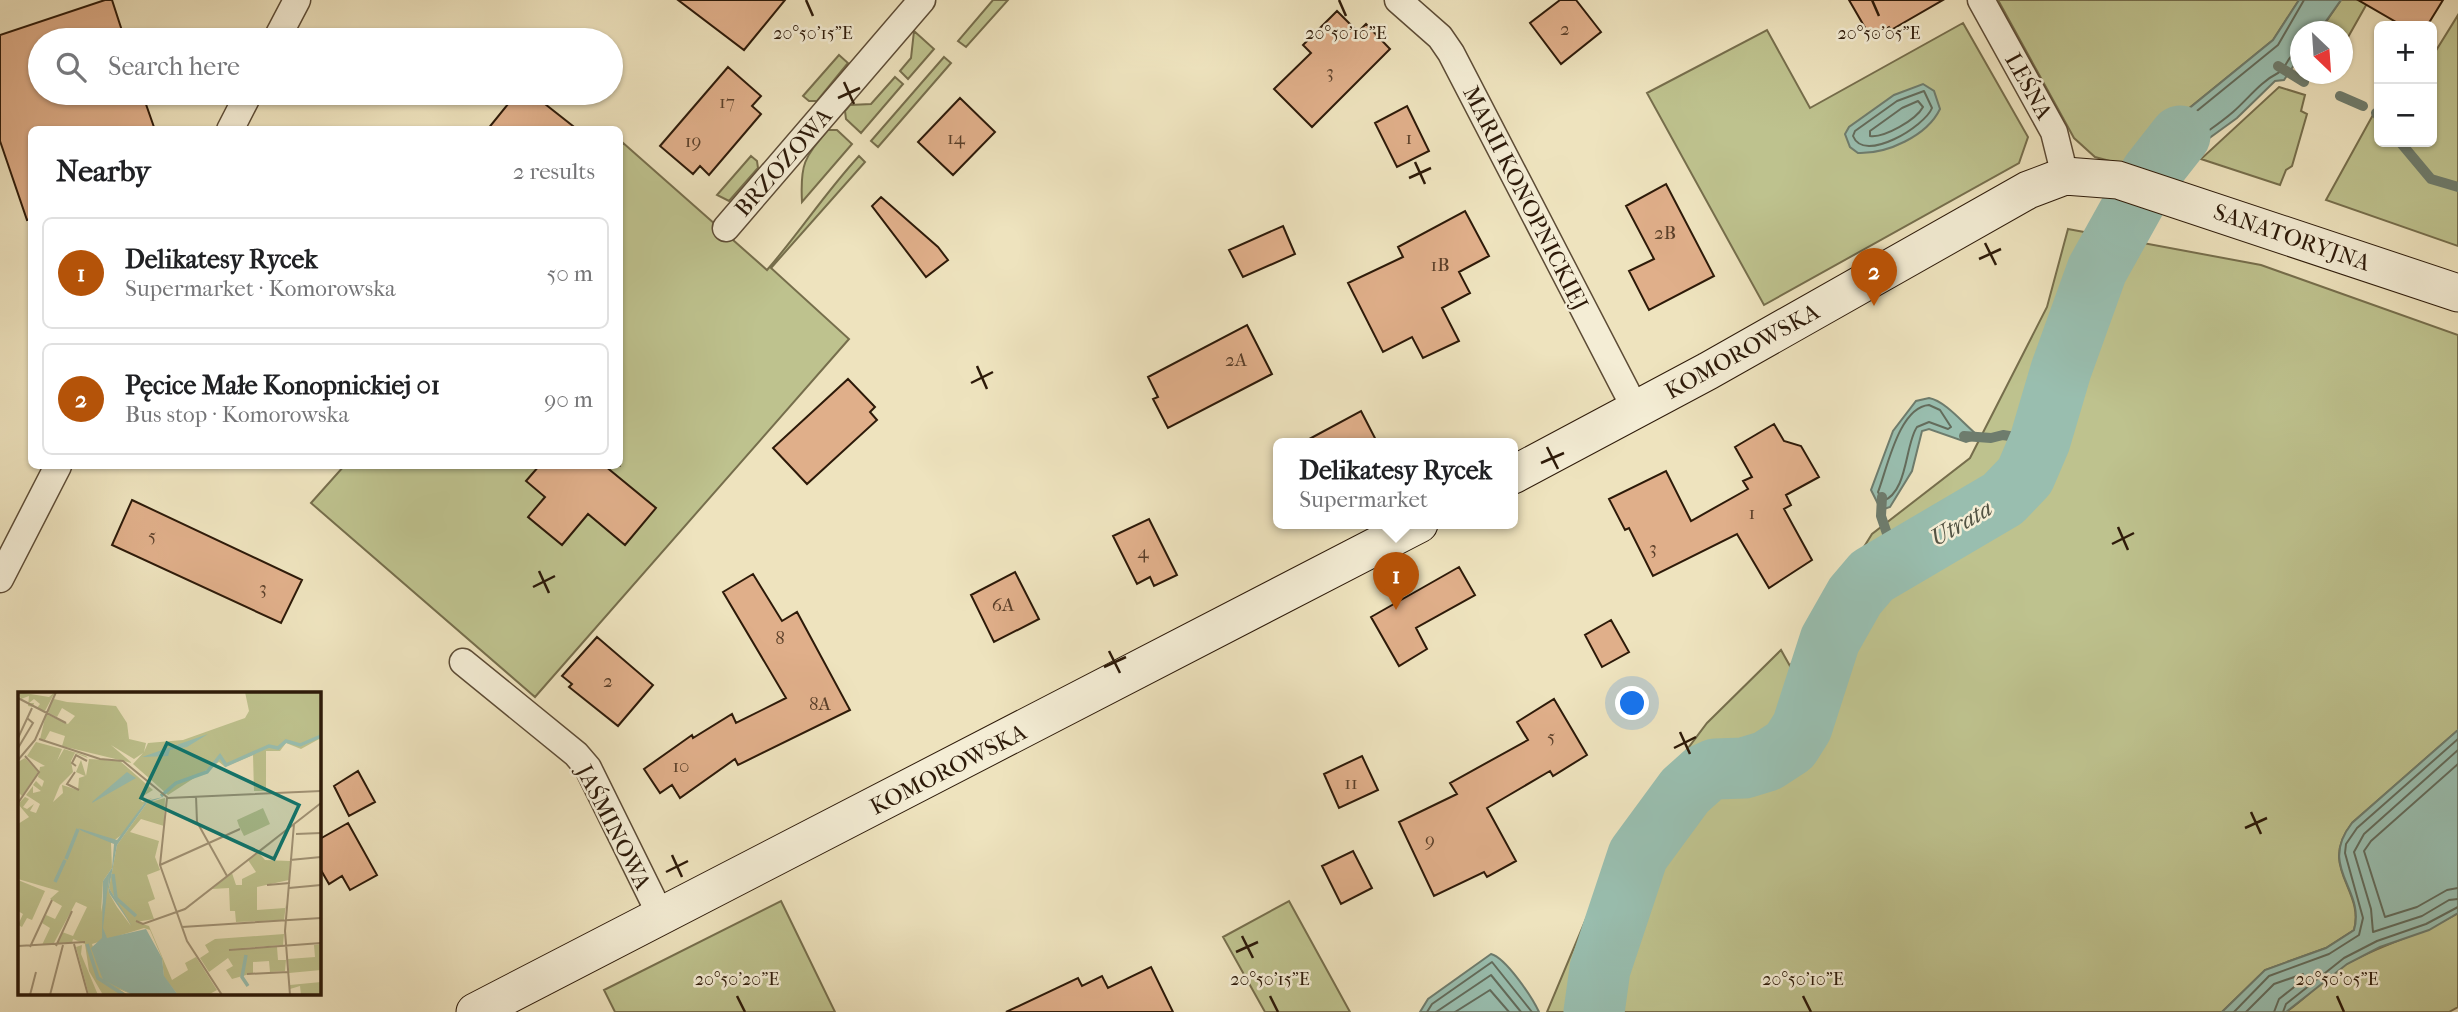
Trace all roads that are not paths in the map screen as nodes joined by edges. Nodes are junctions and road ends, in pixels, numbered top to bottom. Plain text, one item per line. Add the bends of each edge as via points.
1 (297, 0) edge
2 (922, 0) edge
3 (1398, 0) edge
4 (1981, 0) edge
5 (282, 28) edge
6 (243, 105) edge
7 (232, 126) edge
8 (2065, 176) junction
9 (2125, 182) joint
10 (726, 228) dead end
11 (2458, 293) edge
12 (1636, 410) junction
13 (56, 469) edge
14 (1518, 472) edge
15 (1409, 529) edge
16 (0, 579) edge
17 (463, 662) dead end
18 (662, 918) junction
19 (475, 1012) edge

1 - 5 street
2 - 10 street, BRZOZOWA
3 - 12 street, MARII KONOPNICKIEJ via 1440,37 1451,54
4 - 8 street, LEŚNA via 2054,132
6 - 7 street
8 - 9 street, KOMOROWSKA
8 - 12 street, KOMOROWSKA via 2028,190
9 - 11 street, SANATORYJNA
12 - 14 street, KOMOROWSKA
13 - 16 street
15 - 18 street, KOMOROWSKA
17 - 18 street, JAŚMINOWA via 588,768
18 - 19 street, KOMOROWSKA

